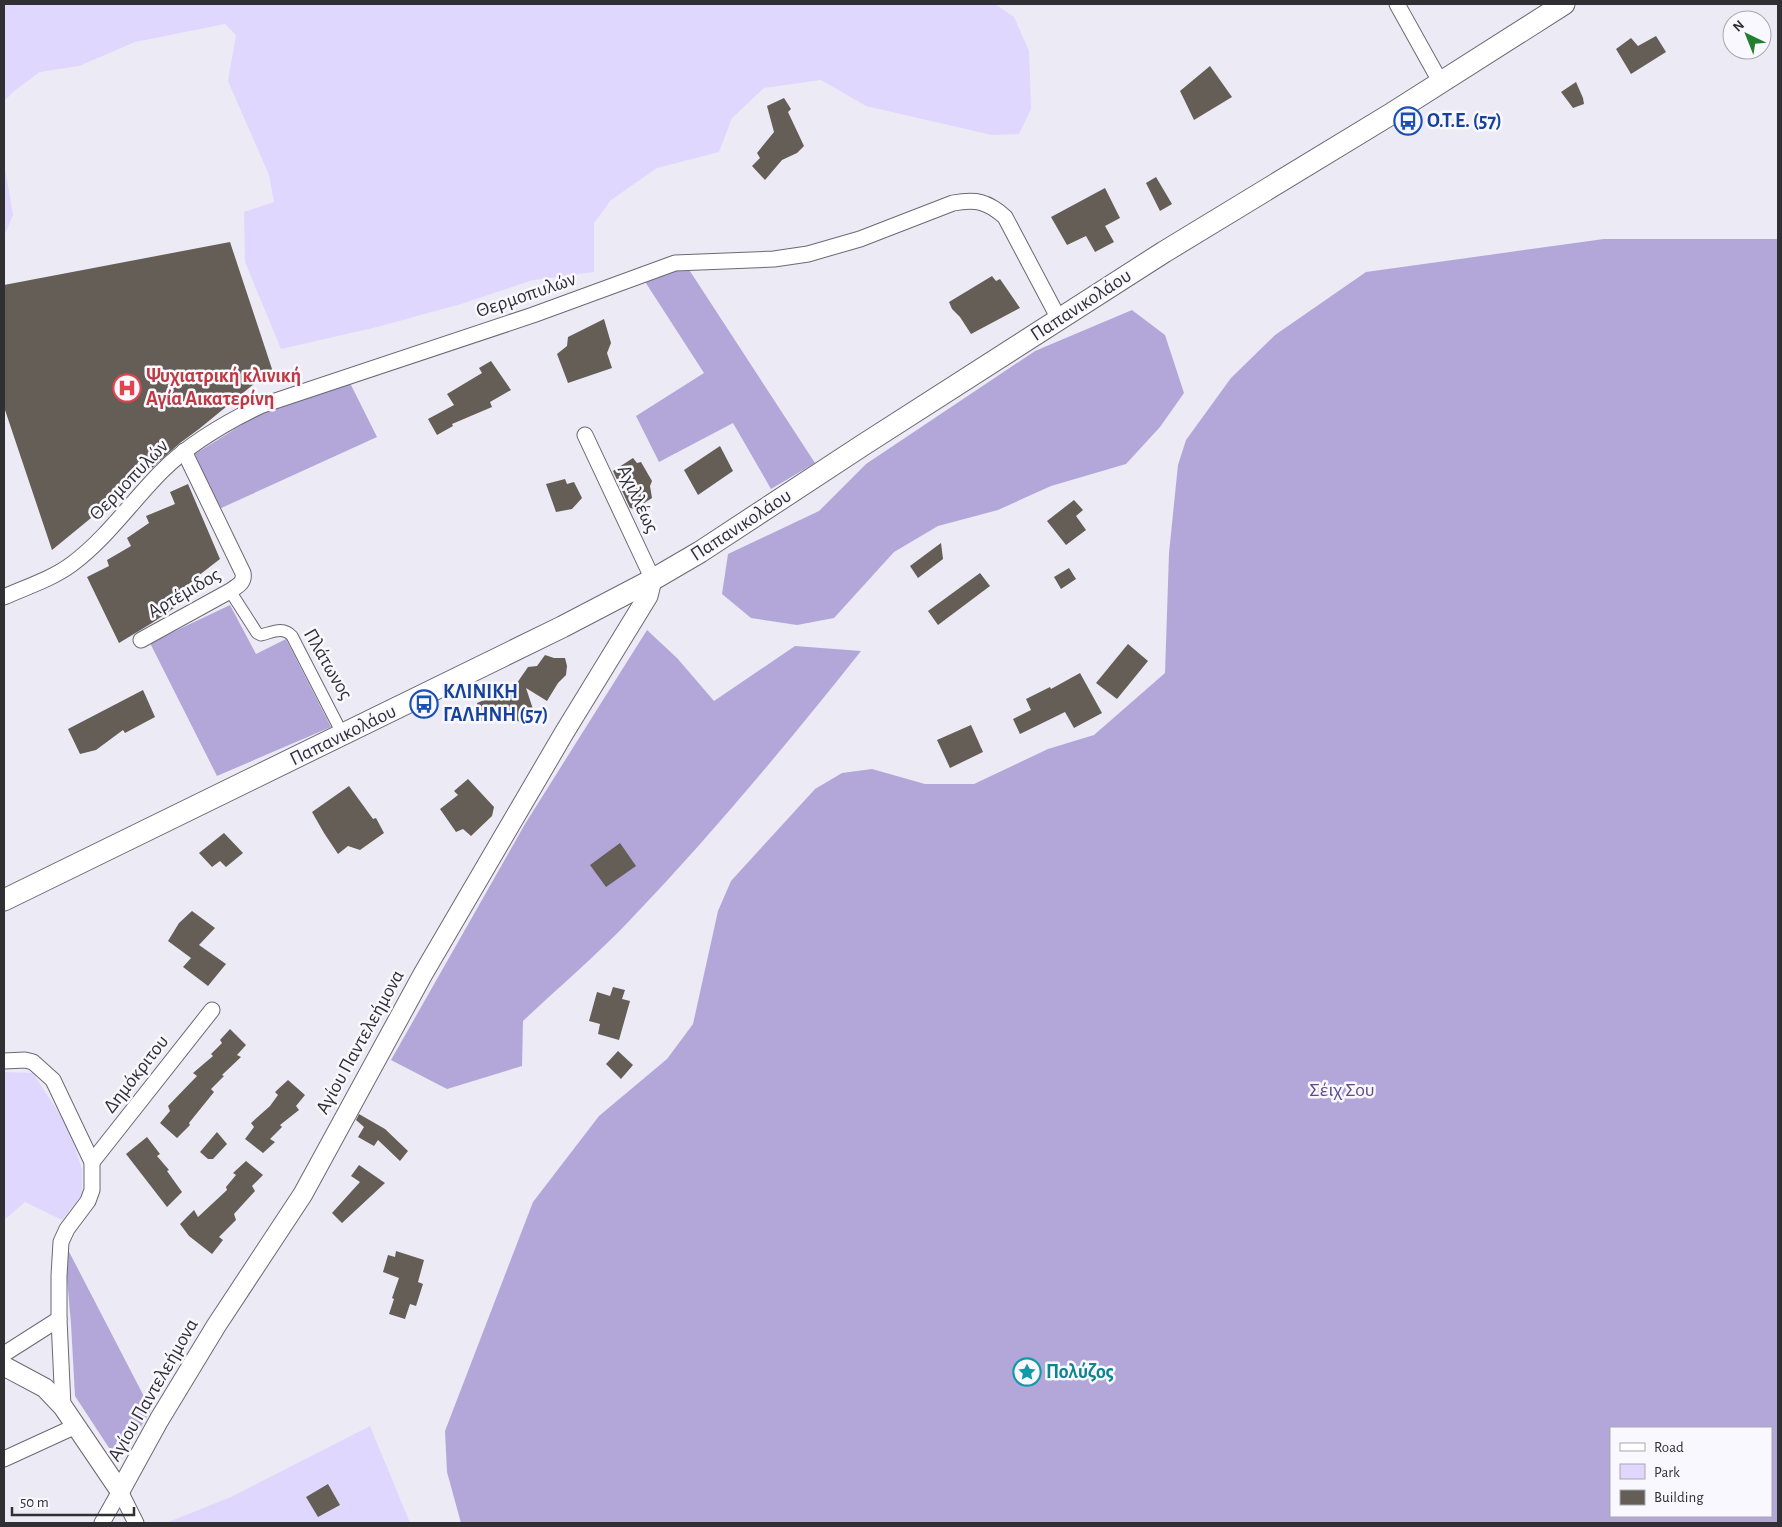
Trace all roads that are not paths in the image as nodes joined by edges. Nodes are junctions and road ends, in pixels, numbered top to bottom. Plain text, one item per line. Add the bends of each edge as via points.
1 (1397, 4) edge
2 (1564, 4) edge
3 (1440, 83) junction
4 (1059, 320) junction
5 (585, 435) dead end
6 (184, 452) junction
7 (652, 580) junction
8 (230, 591) junction
9 (4, 597) edge
10 (141, 640) dead end
11 (343, 735) junction
12 (4, 900) edge
13 (212, 1010) dead end
14 (4, 1061) edge
15 (92, 1162) junction
16 (59, 1318) junction
17 (4, 1354) edge
18 (4, 1366) edge
19 (63, 1407) junction
20 (76, 1426) junction
21 (4, 1459) edge
22 (120, 1491) junction
23 (102, 1523) edge
24 (136, 1523) edge

1 - 3 street
2 - 3 main road, Παπανικολάου
3 - 4 main road, Παπανικολάου
4 - 6 street, Θερμοπυλών via 1005,217 983,202 968,200 808,254 774,259 675,263 533,315 260,406 226,422
4 - 7 main road, Παπανικολάου via 743,525
5 - 7 street, Αχιλλέως
6 - 8 street, Αρτέμιδος via 243,573 242,582
6 - 9 street, Θερμοπυλών via 162,470 93,547 71,565
7 - 11 main road, Παπανικολάου
7 - 22 street, Αγίου Παντελεήμονα via 648,596 423,974 303,1194 216,1326
8 - 10 street, Αρτέμιδος
8 - 11 street, Πλάτωνος via 257,633 285,630 292,636
11 - 12 main road, Παπανικολάου
13 - 15 street, Δημόκριτου
14 - 15 street via 33,1062 54,1080
15 - 16 street via 92,1190 88,1202 61,1242
16 - 17 street
16 - 19 street
18 - 19 street via 45,1388
19 - 20 street
20 - 21 street
20 - 22 street
22 - 23 street, Αγίου Παντελεήμονα
22 - 24 street

